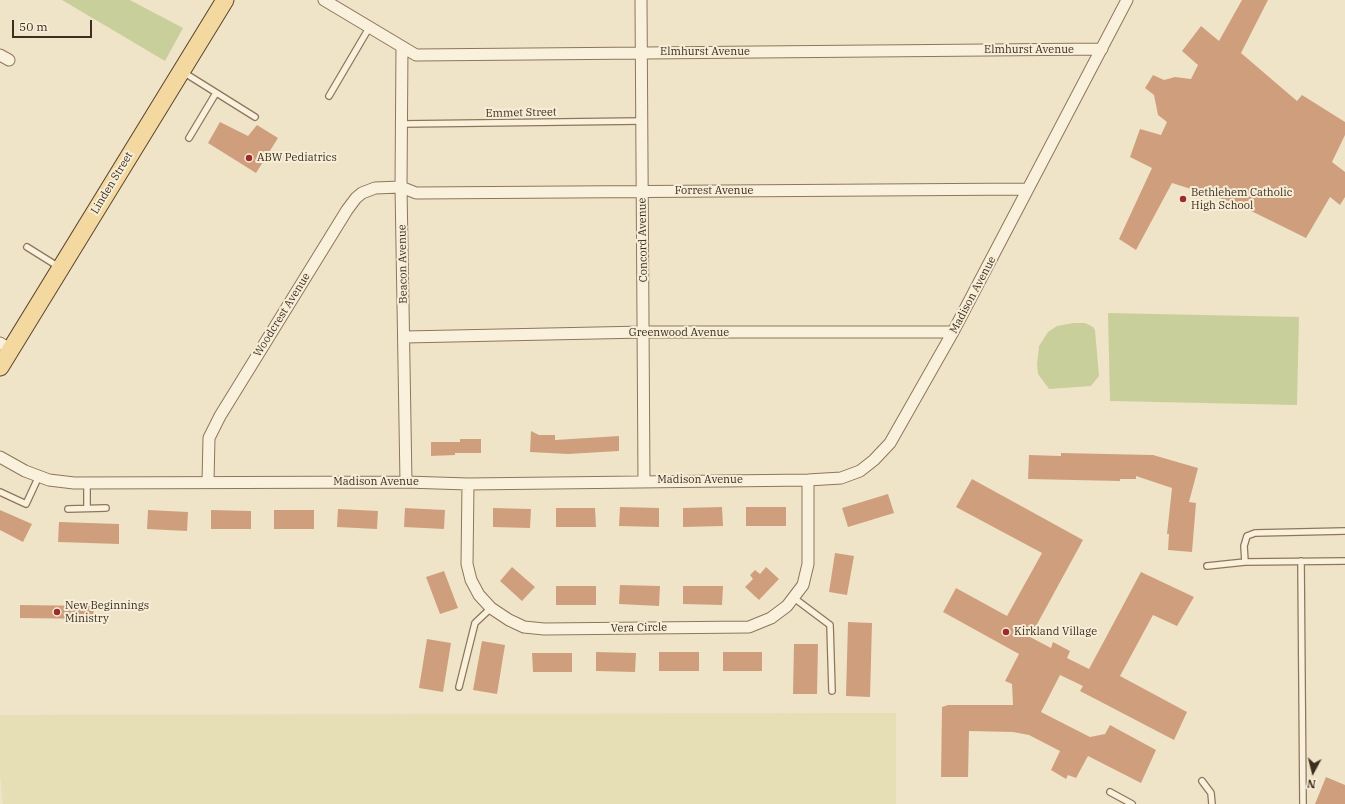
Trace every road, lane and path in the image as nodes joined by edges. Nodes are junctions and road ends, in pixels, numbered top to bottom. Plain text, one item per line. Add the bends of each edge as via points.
1 (225, 0) edge
2 (324, 0) edge
3 (641, 0) edge
4 (1127, 0) edge
5 (336, 3) edge
6 (369, 28) junction
7 (402, 47) junction
8 (1102, 49) junction
9 (641, 52) junction
10 (181, 71) junction
11 (216, 93) junction
12 (329, 96) dead end
13 (255, 118) dead end
14 (641, 121) junction
15 (401, 124) junction
16 (189, 138) dead end
17 (401, 187) junction
18 (1028, 189) junction
19 (642, 191) junction
20 (27, 247) dead end
21 (61, 268) junction
22 (644, 332) junction
23 (953, 332) junction
24 (405, 336) junction
25 (5, 346) edge
26 (0, 367) edge
27 (0, 457) edge
28 (38, 476) junction
29 (808, 480) junction
30 (644, 481) junction
31 (208, 482) junction
32 (406, 482) junction
33 (87, 483) junction
34 (468, 484) junction
35 (0, 492) edge
36 (87, 508) junction
37 (106, 508) dead end
38 (68, 509) dead end
39 (1345, 531) edge
40 (1301, 561) junction
41 (1345, 561) edge
42 (1245, 562) junction
43 (1206, 566) dead end
44 (794, 598) junction
45 (491, 608) junction
46 (459, 687) dead end
47 (832, 691) dead end
48 (1202, 781) dead end
49 (1110, 792) dead end
50 (1132, 804) edge
51 (1212, 804) edge
52 (1303, 804) edge

1 - 10 main road, Linden Street
2 - 5 street, Elmhurst Avenue
3 - 9 street, Concord Avenue
4 - 8 street, Madison Avenue
5 - 6 street, Elmhurst Avenue
6 - 7 street, Elmhurst Avenue
6 - 12 lane
7 - 9 street, Elmhurst Avenue via 416,55
7 - 15 street, Beacon Avenue
8 - 9 street, Elmhurst Avenue
8 - 18 street, Madison Avenue
9 - 14 street, Concord Avenue
10 - 11 lane
10 - 21 main road, Linden Street
11 - 13 lane
11 - 16 lane
14 - 15 lane, Emmet Street
14 - 19 street, Concord Avenue
15 - 17 street, Beacon Avenue
17 - 19 street, Forrest Avenue via 416,193
17 - 24 street, Beacon Avenue
17 - 31 street, Woodcrest Avenue via 375,188 362,193 347,210 220,416 209,438
18 - 19 street, Forrest Avenue
18 - 23 street, Madison Avenue
19 - 22 street, Concord Avenue
20 - 21 lane
21 - 25 main road, Linden Street
22 - 23 street, Greenwood Avenue
22 - 24 street, Greenwood Avenue
22 - 30 street, Concord Avenue
23 - 29 street, Madison Avenue via 890,443 874,460 860,471 841,478
24 - 32 street, Beacon Avenue
25 - 26 main road, Linden Street
27 - 28 street, Madison Avenue
28 - 33 street, Madison Avenue via 49,480
28 - 35 lane via 26,504
29 - 30 street, Madison Avenue
29 - 44 street, Vera Circle via 808,564 803,585
30 - 34 street, Madison Avenue
31 - 32 street, Madison Avenue
31 - 33 street, Madison Avenue
32 - 34 street, Madison Avenue
33 - 36 lane
34 - 45 street, Vera Circle via 467,564 471,580 479,595
36 - 37 lane
36 - 38 lane
39 - 42 lane via 1255,533 1247,536 1244,546
40 - 41 lane
40 - 42 lane
40 - 52 lane
42 - 43 lane
44 - 45 street, Vera Circle via 771,618 749,627 544,629 524,626
44 - 47 lane via 830,625
45 - 46 lane via 475,623
48 - 51 lane via 1211,793
49 - 50 lane

